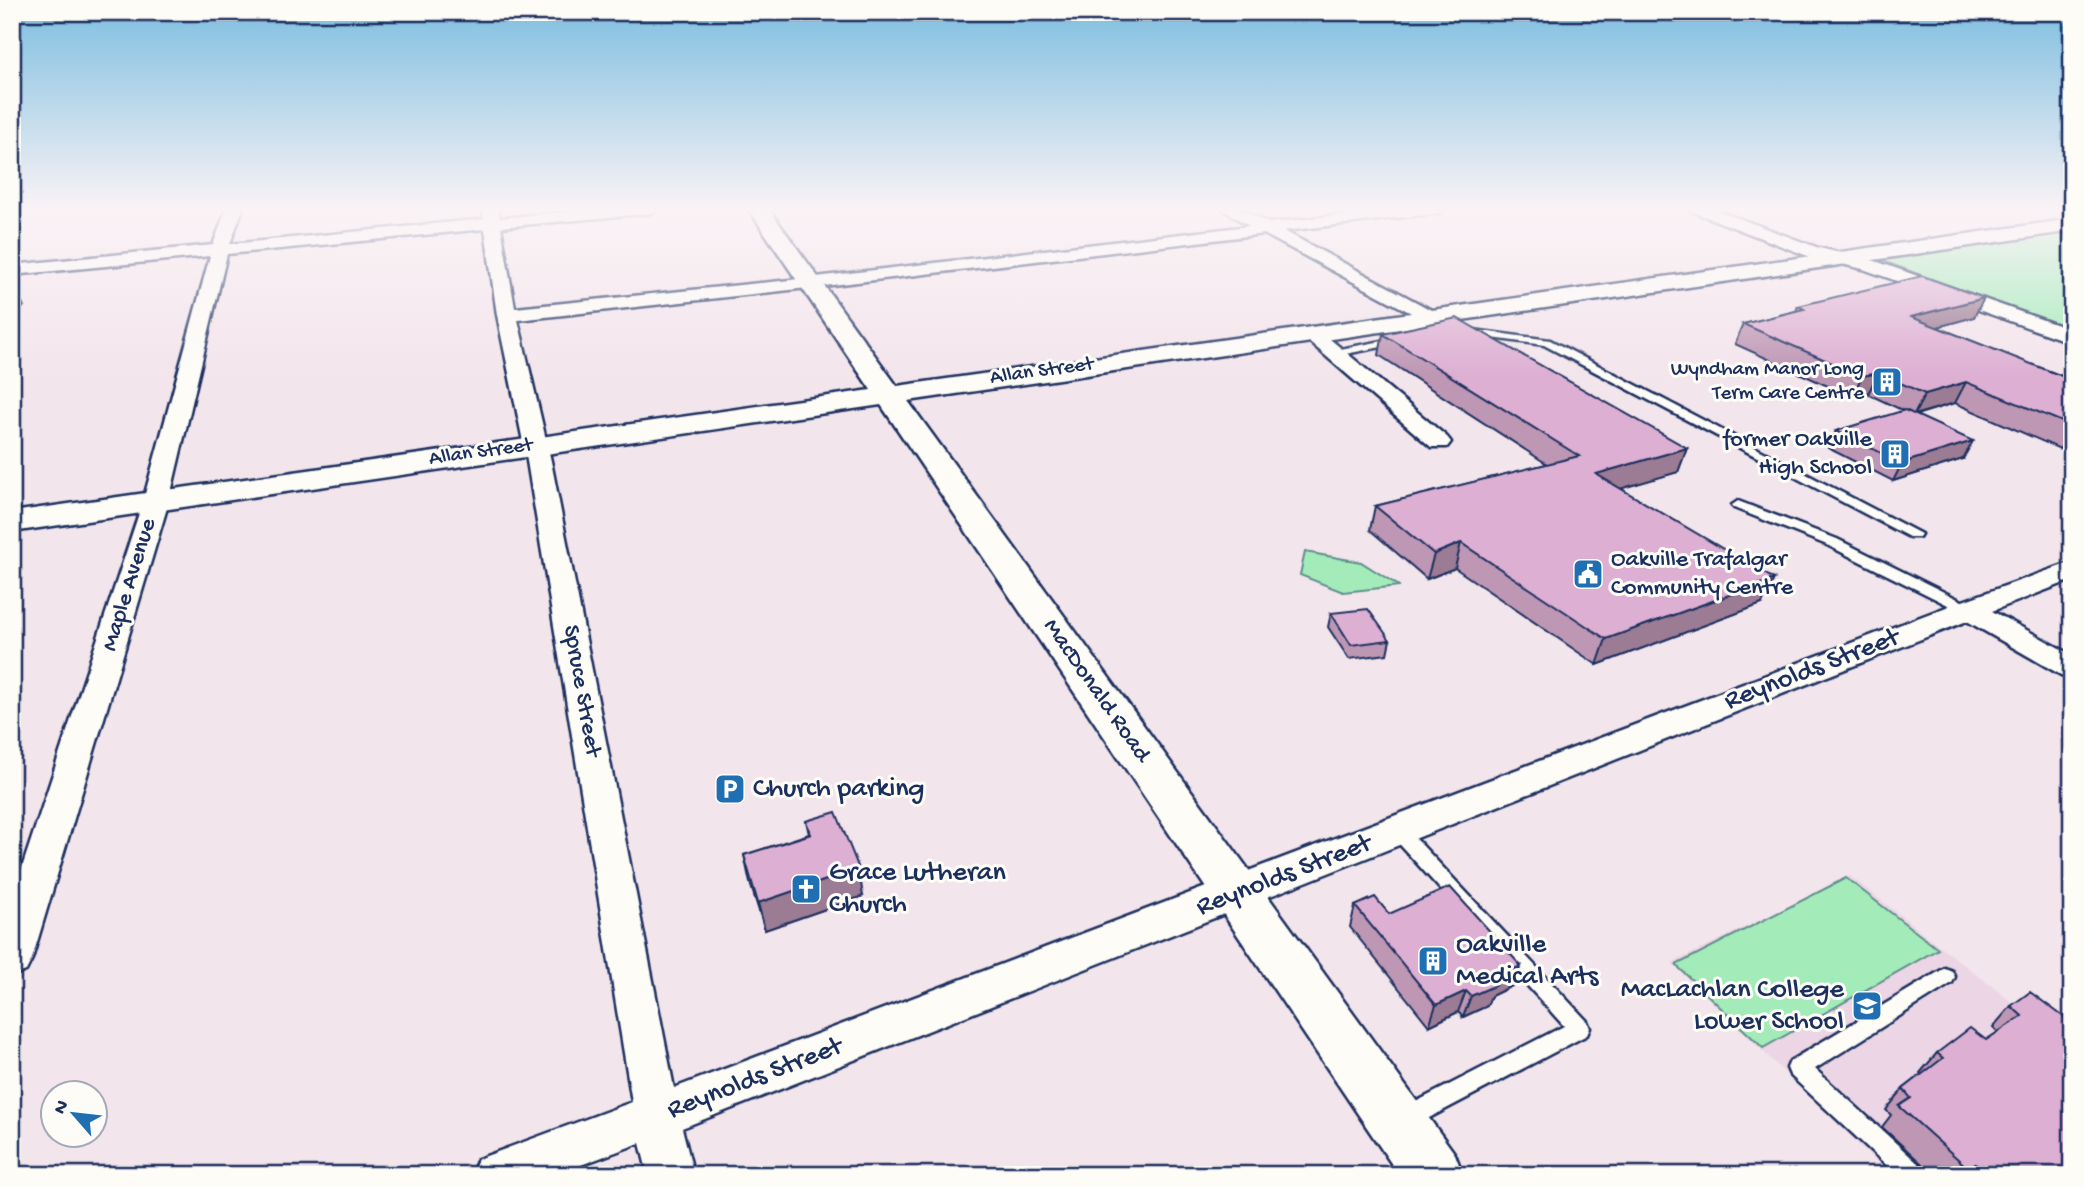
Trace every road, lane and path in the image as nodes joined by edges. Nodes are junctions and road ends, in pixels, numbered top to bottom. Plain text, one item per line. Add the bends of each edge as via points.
1 (77, 263) edge
2 (216, 263) edge
3 (499, 263) edge
4 (796, 263) edge
5 (969, 263) edge
6 (1333, 263) edge
7 (1793, 263) edge
8 (1863, 263) edge
9 (12, 270) edge
10 (809, 283) junction
11 (507, 315) junction
12 (1428, 316) junction
13 (1311, 333) junction
14 (2072, 337) edge
15 (1412, 338) edge
16 (1335, 353) junction
17 (888, 394) junction
18 (1439, 442) dead end
19 (536, 445) junction
20 (156, 501) junction
21 (1738, 506) dead end
22 (12, 522) edge
23 (1914, 534) dead end
24 (2072, 570) edge
25 (1967, 609) junction
26 (2072, 668) edge
27 (1399, 832) junction
28 (1235, 894) junction
29 (12, 959) edge
30 (1945, 977) dead end
31 (657, 1117) junction
32 (1398, 1124) junction
33 (494, 1175) edge
34 (671, 1175) edge
35 (1434, 1175) edge
36 (1914, 1175) edge

1 - 9 street
2 - 20 street, Maple Avenue
3 - 11 street, Spruce Street
4 - 10 street, MacDonald Road
5 - 10 street
6 - 12 street
7 - 12 street, Allan Street
8 - 14 street
10 - 11 street
10 - 17 street, MacDonald Road
11 - 19 street, Spruce Street
12 - 13 street, Allan Street
12 - 23 lane via 1450,330 1546,342
13 - 16 street
13 - 17 street, Allan Street
15 - 16 lane
16 - 18 street
17 - 19 street, Allan Street
17 - 28 street, MacDonald Road
19 - 20 street, Allan Street
19 - 31 street, Spruce Street
20 - 22 street, Allan Street
20 - 29 street, Maple Avenue
21 - 25 lane via 1832,542
24 - 25 street, Reynolds Street
25 - 26 street
25 - 27 street, Reynolds Street
27 - 28 street, Reynolds Street
27 - 32 lane via 1580,1028
28 - 31 street, Reynolds Street
28 - 32 street, MacDonald Road
30 - 36 lane via 1798,1068
31 - 33 street, Reynolds Street via 573,1143
31 - 34 street, Spruce Street
32 - 35 street, MacDonald Road

